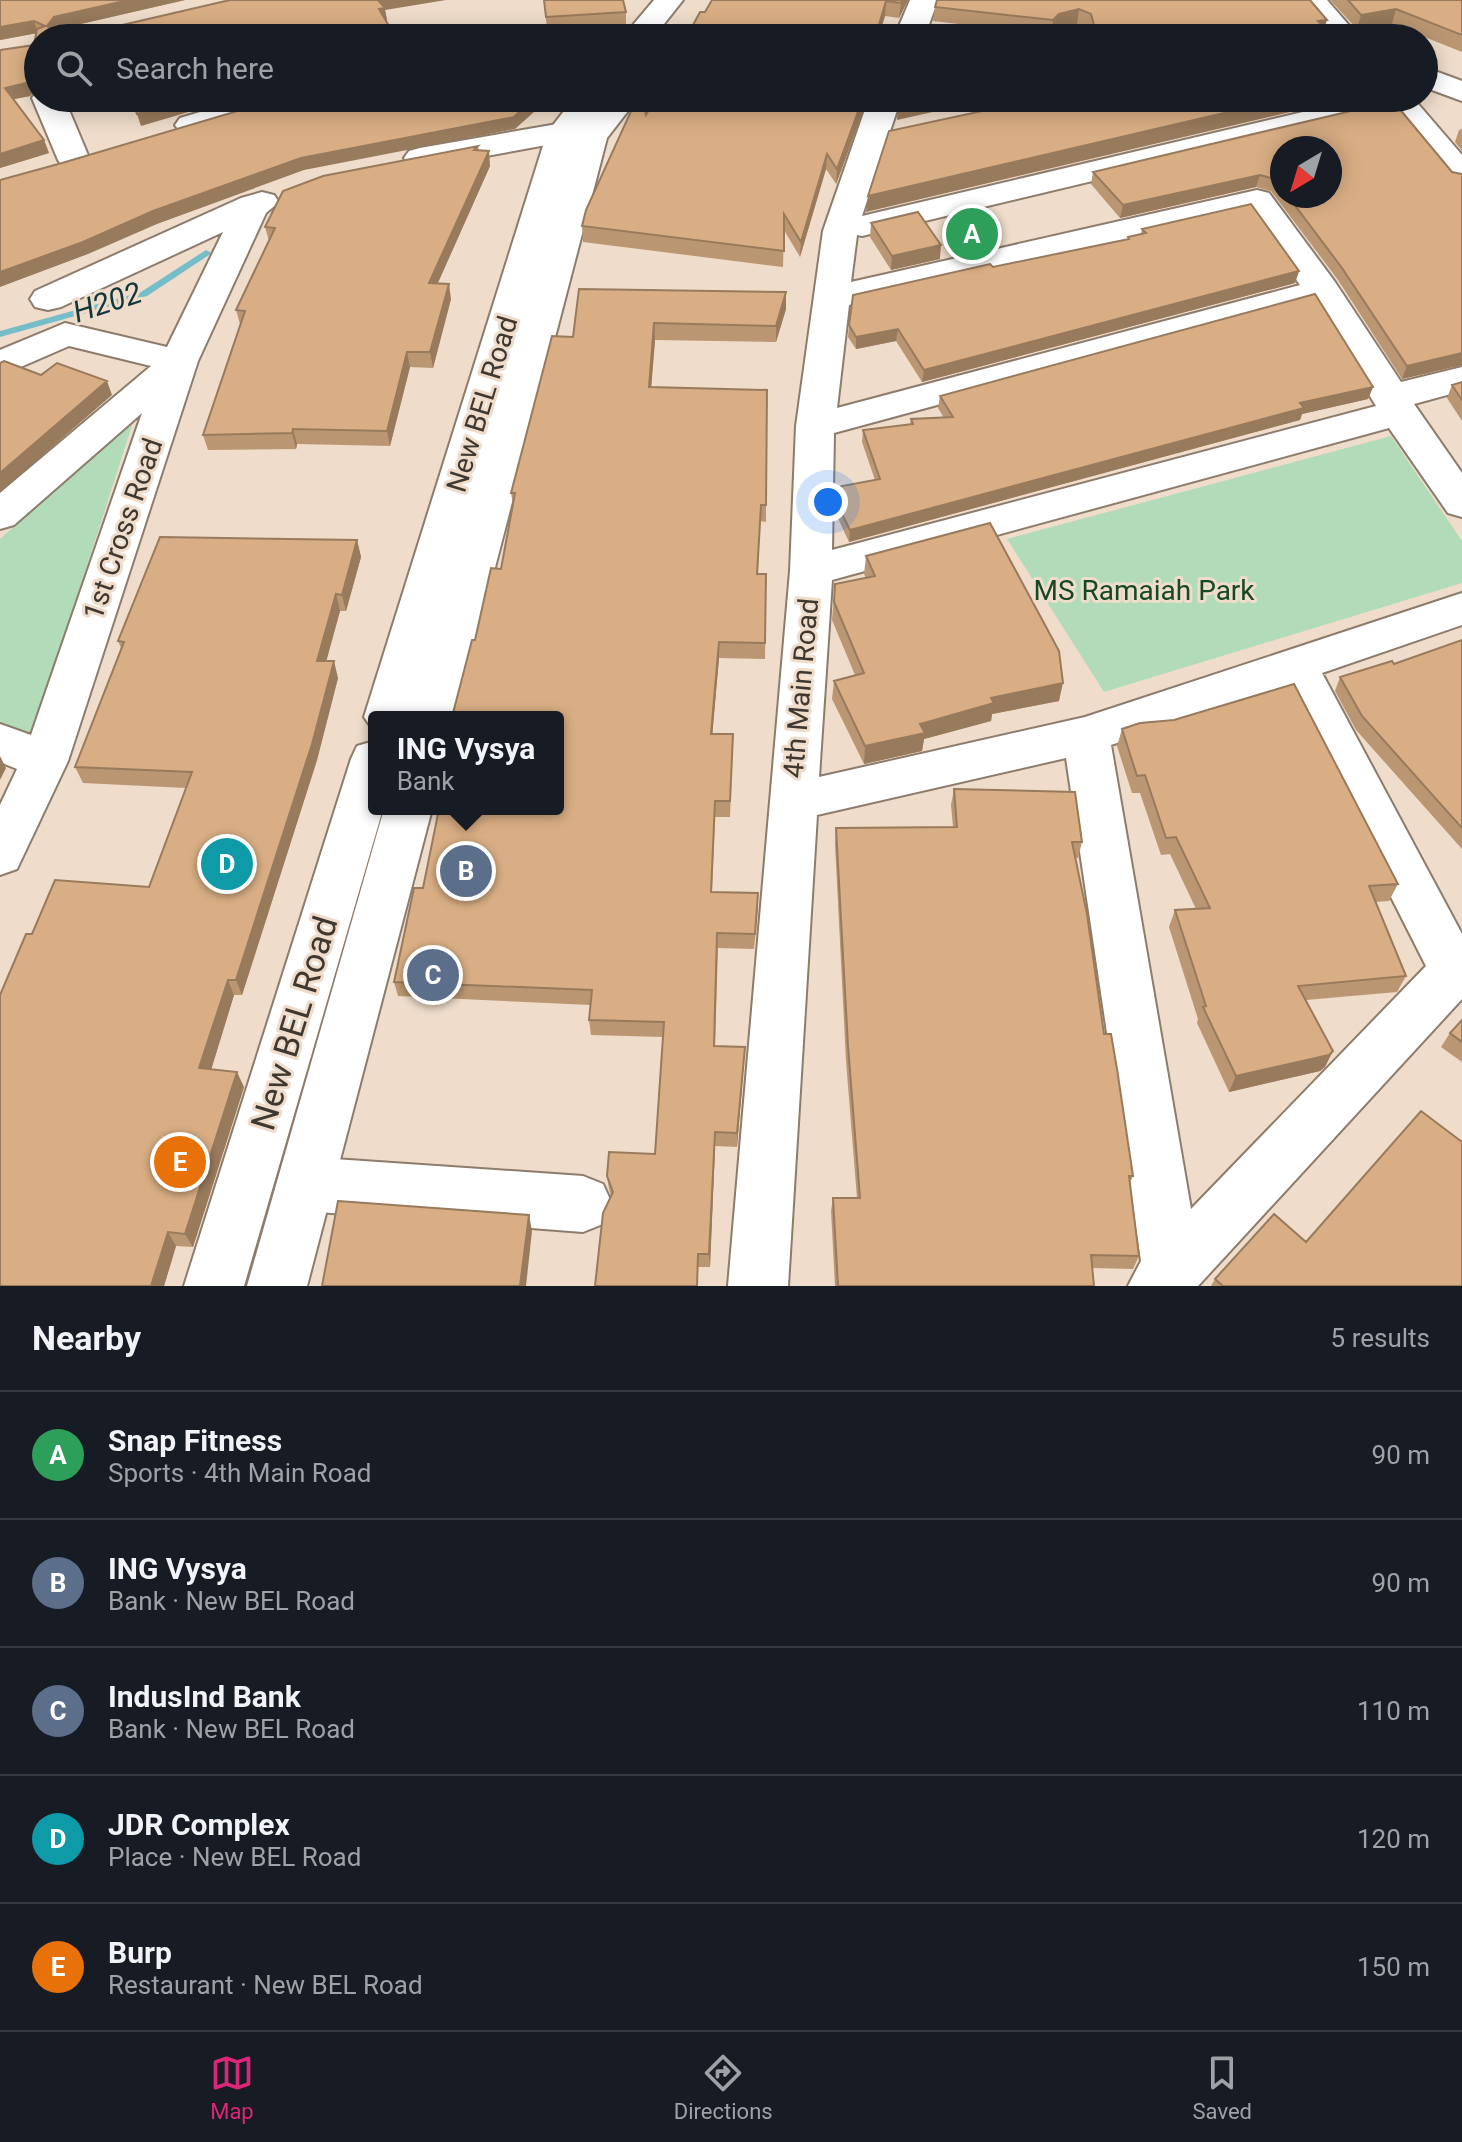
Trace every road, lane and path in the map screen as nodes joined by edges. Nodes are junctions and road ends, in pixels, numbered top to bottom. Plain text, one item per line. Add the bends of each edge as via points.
1 (669, 0) edge
2 (699, 0) edge
3 (924, 0) edge
4 (1311, 0) edge
5 (649, 24) edge
6 (680, 24) edge
7 (915, 24) edge
8 (1327, 24) edge
9 (1438, 82) edge
10 (1462, 92) edge
11 (54, 112) edge
12 (234, 112) edge
13 (579, 112) edge
14 (611, 112) edge
15 (1337, 112) edge
16 (1408, 112) edge
17 (885, 123) edge
18 (563, 133) junction
19 (162, 134) edge
20 (74, 160) edge
21 (391, 165) edge
22 (1462, 175) edge
23 (291, 190) edge
24 (253, 205) junction
25 (840, 231) junction
26 (1322, 290) junction
27 (830, 298) junction
28 (48, 299) dead end
29 (179, 361) junction
30 (0, 364) edge
31 (1462, 379) edge
32 (1395, 405) junction
33 (815, 426) junction
34 (1462, 503) edge
35 (0, 515) edge
36 (811, 571) junction
37 (1462, 609) edge
38 (1294, 663) junction
39 (389, 711) edge
40 (435, 711) edge
41 (1086, 735) junction
42 (0, 742) edge
43 (45, 761) junction
44 (368, 779) edge
45 (792, 802) junction
46 (406, 815) edge
47 (0, 855) edge
48 (1458, 966) edge
49 (286, 1048) junction
50 (341, 1054) junction
51 (305, 1184) junction
52 (583, 1204) dead end
53 (1165, 1279) edge
54 (214, 1286) edge
55 (277, 1286) edge
56 (758, 1286) edge

1 - 5 street
2 - 6 street
3 - 7 street
4 - 8 street
9 - 10 street
11 - 20 street
12 - 19 street
13 - 18 street, New BEL Road
14 - 40 street, New BEL Road via 591,137
15 - 25 street
16 - 22 street
17 - 25 street, 4th Main Road
18 - 21 street
18 - 39 street, New BEL Road
23 - 24 street
24 - 28 street
24 - 29 street, 1st Cross Road
25 - 27 street, 4th Main Road
26 - 27 street via 1257,200
26 - 32 street
26 - 33 street
27 - 33 street, 4th Main Road
29 - 30 street via 65,334
29 - 35 street
29 - 43 street, 1st Cross Road
31 - 32 street
32 - 34 street
32 - 36 street
33 - 36 street, 4th Main Road
36 - 45 street, 4th Main Road
37 - 38 street
38 - 41 street
38 - 48 street
41 - 45 street
41 - 53 street
42 - 43 street
43 - 47 street, 1st Cross Road
44 - 49 street, New BEL Road
45 - 56 street, 4th Main Road
46 - 50 street, New BEL Road
48 - 53 street
49 - 50 street
49 - 54 street, New BEL Road
50 - 51 street, New BEL Road
51 - 52 street
51 - 55 street, New BEL Road

